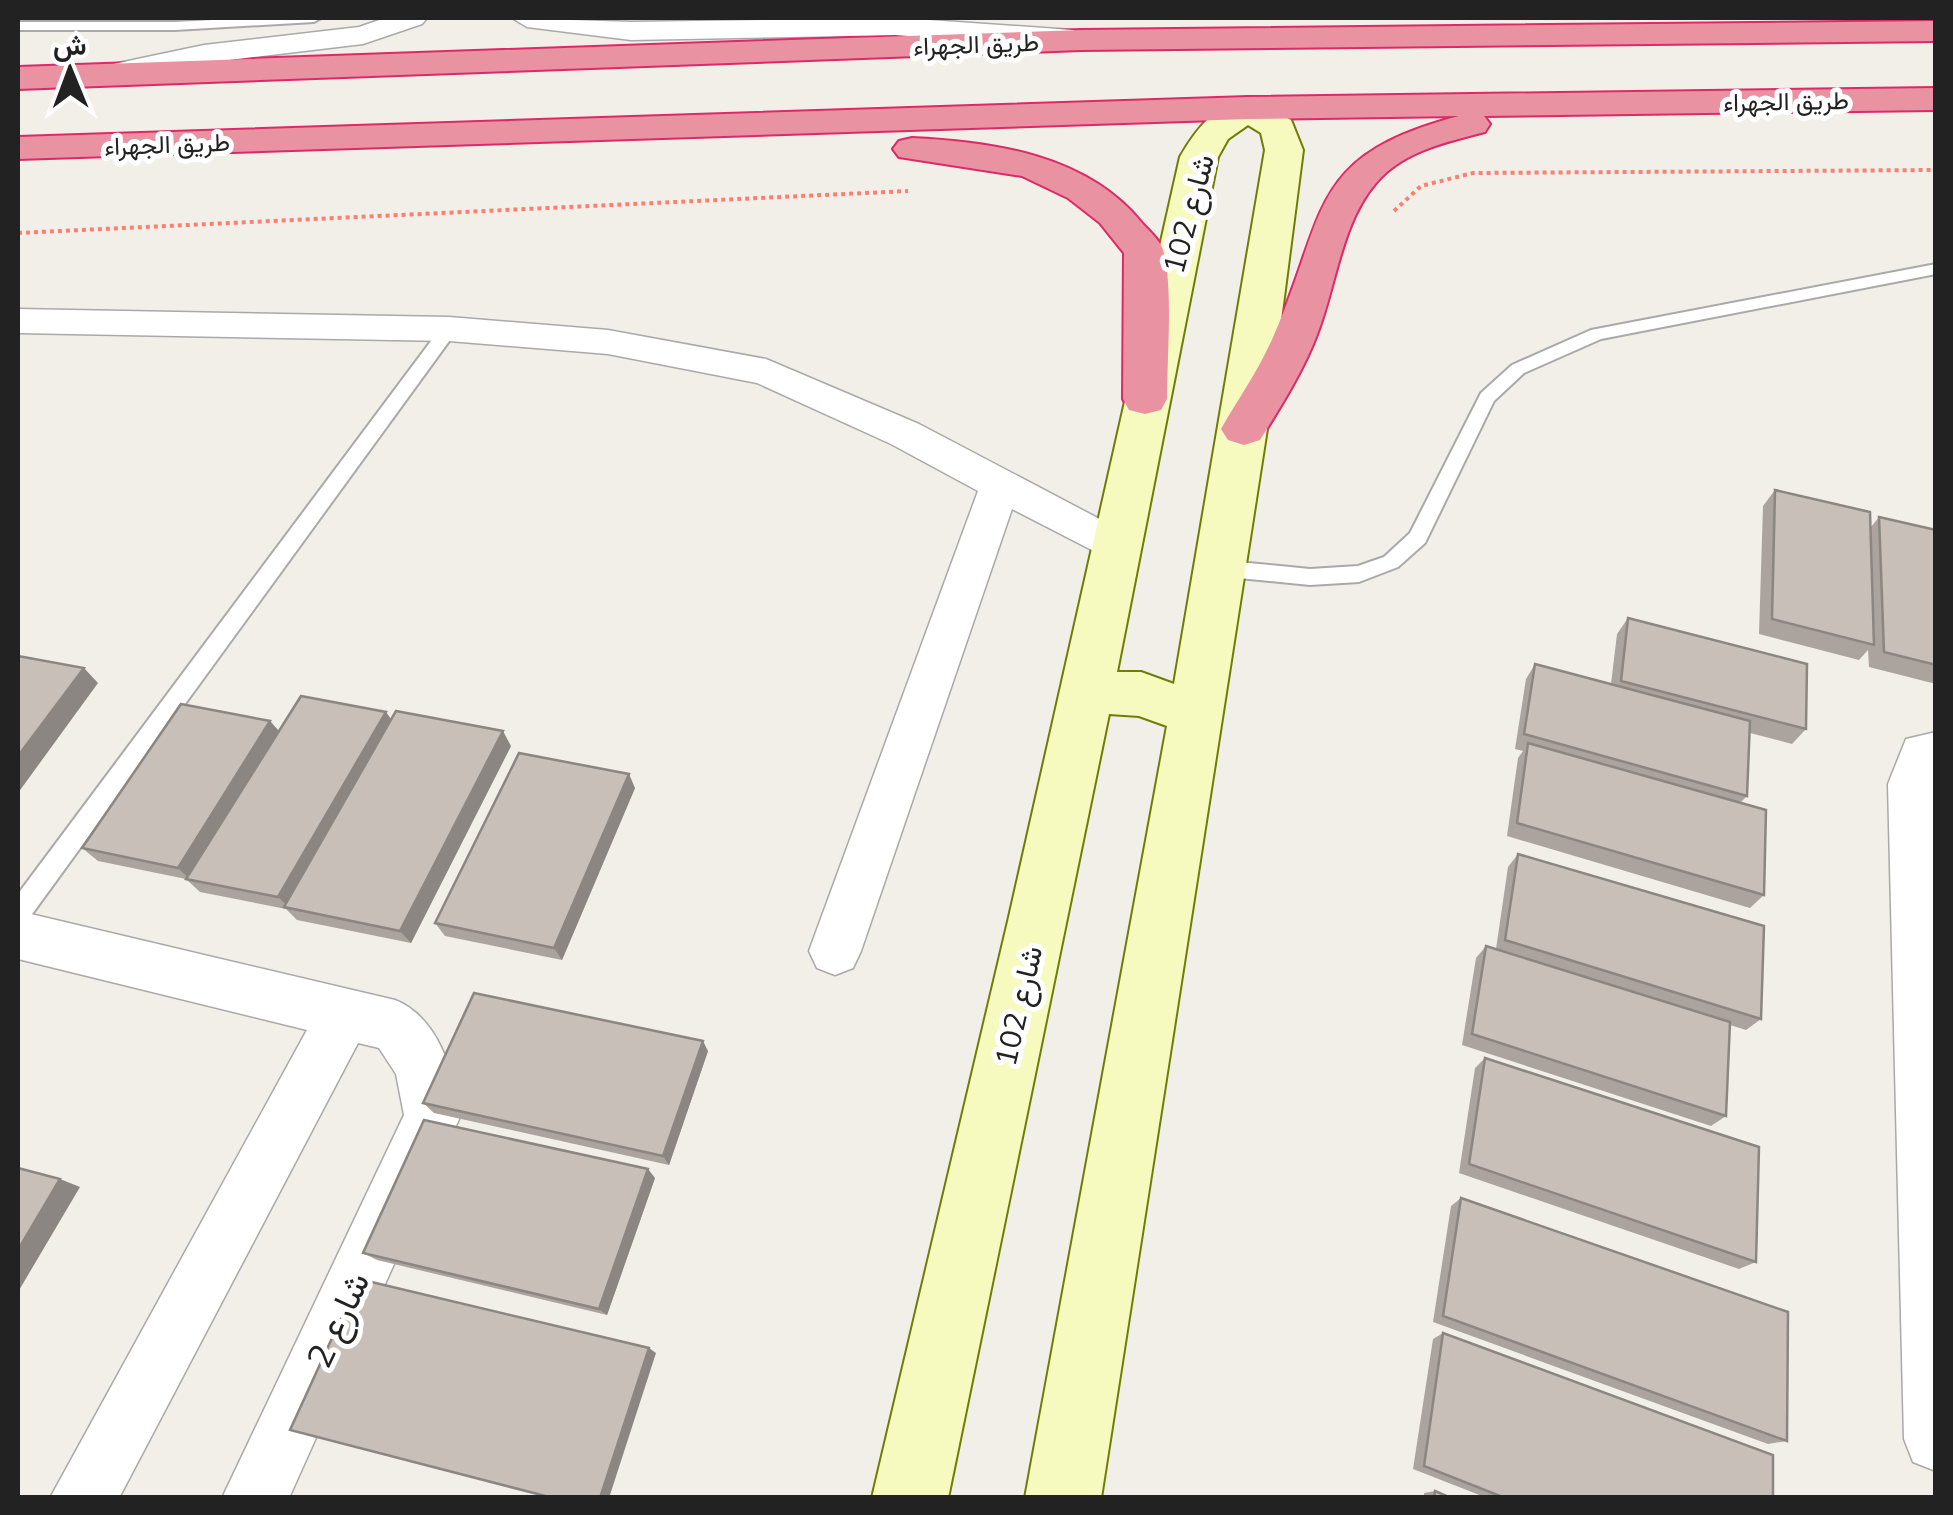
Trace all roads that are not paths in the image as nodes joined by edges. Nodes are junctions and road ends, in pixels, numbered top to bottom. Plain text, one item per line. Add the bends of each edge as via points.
1 (314, 18) edge
2 (412, 18) edge
3 (527, 18) edge
4 (18, 26) edge
5 (1936, 31) edge
6 (1897, 32) junction
7 (1082, 40) junction
8 (398, 65) junction
9 (102, 76) junction
10 (18, 78) edge
11 (655, 90) dead end
12 (694, 92) dead end
13 (1930, 99) edge
14 (1248, 108) junction
15 (224, 142) junction
16 (18, 148) edge
17 (1936, 269) edge
18 (18, 322) edge
19 (449, 330) junction
20 (1145, 399) junction
21 (1244, 430) junction
22 (1000, 486) junction
23 (1115, 546) junction
24 (1218, 568) junction
25 (1086, 692) junction
26 (1194, 712) junction
27 (1936, 752) edge
28 (18, 914) edge
29 (18, 935) edge
30 (835, 950) dead end
31 (345, 1014) junction
32 (1935, 1419) edge
33 (84, 1498) edge
34 (255, 1498) edge
35 (910, 1498) edge
36 (1063, 1498) edge

1 - 4 lane
2 - 9 street via 364,35 204,54
3 - 7 street via 631,31 895,26
5 - 6 highway, طريق الجهراء
6 - 7 highway, طريق الجهراء
6 - 14 highway via 1758,57 1344,70 1284,84
7 - 8 highway, طريق الجهراء
8 - 9 highway, طريق الجهراء
8 - 11 highway
9 - 10 highway, طريق الجهراء
12 - 14 highway via 1130,77 1202,87
13 - 14 highway, طريق الجهراء
13 - 21 highway via 1734,117 1478,123 1424,133 1378,156 1354,180 1332,221 1295,337
14 - 15 highway, طريق الجهراء
14 - 20 street, شارع 102 via 1213,132 1199,157
14 - 21 street via 1278,128 1284,150
15 - 16 highway, طريق الجهراء
15 - 20 highway via 944,150 1038,168 1103,204 1144,251
17 - 24 lane via 1597,334 1518,369 1487,397 1418,538 1391,562 1358,574 1310,576
18 - 19 street
19 - 22 street via 608,342 766,372 905,434
19 - 28 lane
20 - 23 street, شارع 102
21 - 24 street
22 - 23 street
22 - 30 street
23 - 25 street, شارع 102
24 - 26 street
25 - 26 street via 1142,694
25 - 35 street, شارع 102
26 - 36 street
27 - 32 street via 1923,754 1912,784
29 - 31 street, شارع 2
31 - 33 street
31 - 34 street, شارع 2 via 395,1026 429,1080 432,1117

